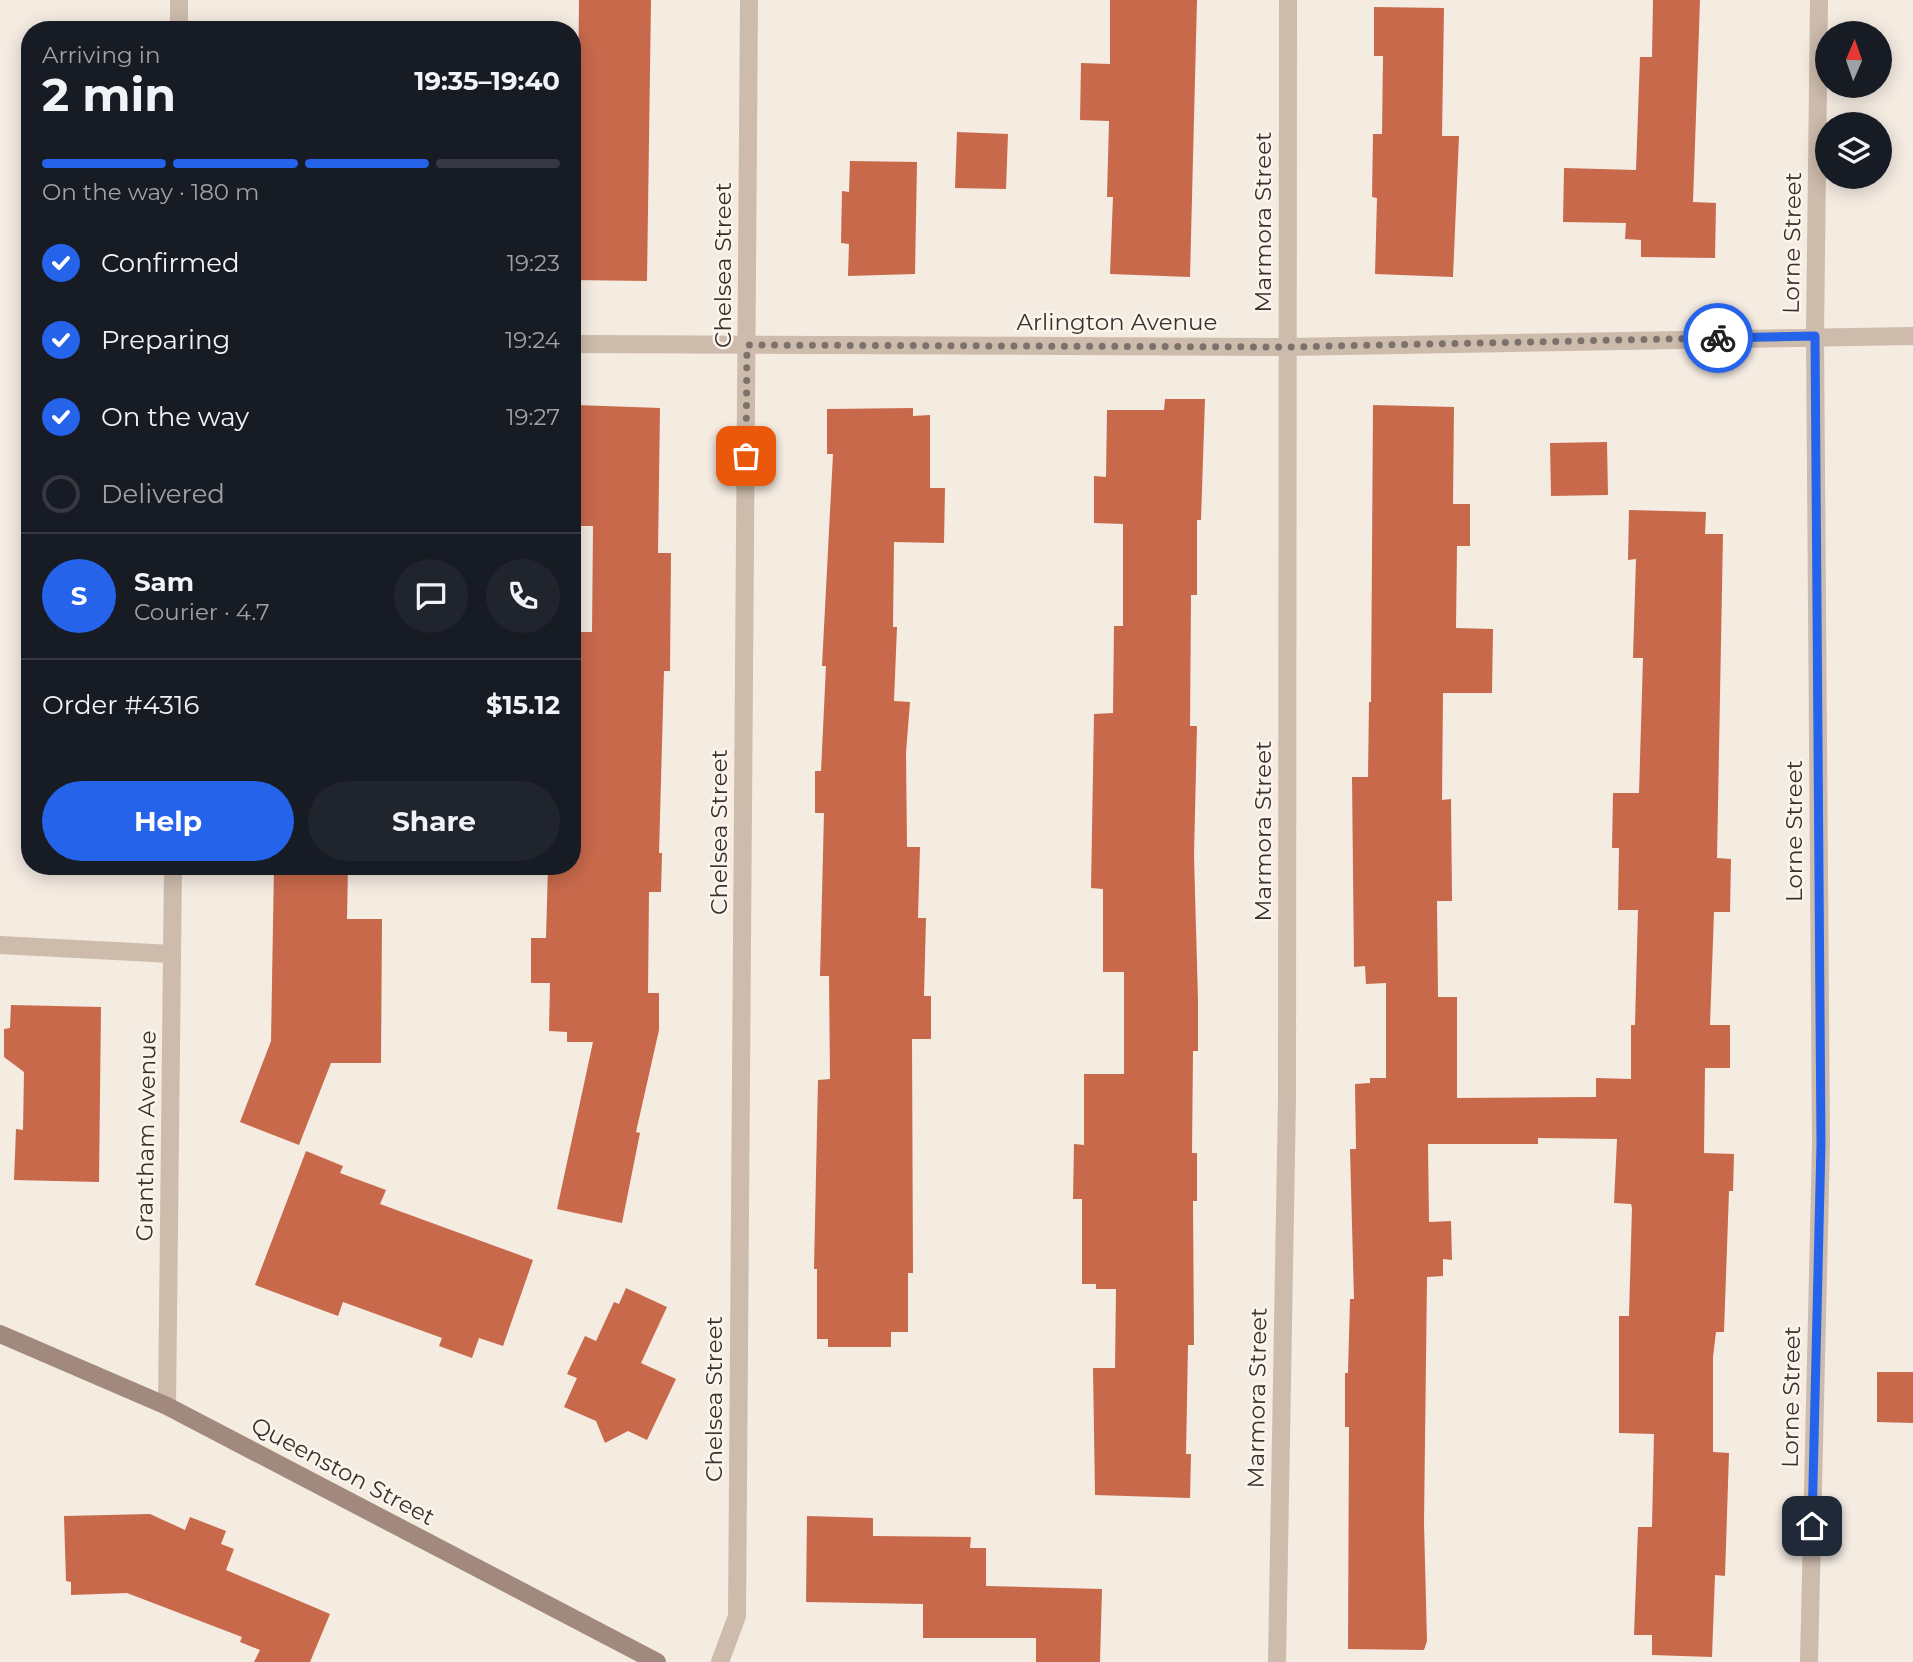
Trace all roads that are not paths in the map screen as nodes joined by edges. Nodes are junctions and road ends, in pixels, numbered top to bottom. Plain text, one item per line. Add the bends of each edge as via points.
1 (179, 0) edge
2 (749, 0) edge
3 (1288, 0) edge
4 (1819, 0) edge
5 (179, 21) edge
6 (1913, 335) edge
7 (1815, 336) junction
8 (581, 344) edge
9 (747, 345) junction
10 (1287, 347) junction
11 (173, 875) edge
12 (0, 945) edge
13 (172, 954) junction
14 (0, 1334) edge
15 (167, 1406) junction
16 (657, 1662) edge
17 (720, 1662) edge
18 (1277, 1662) edge
19 (1809, 1662) edge

1 - 5 street
2 - 9 street, Chelsea Street
3 - 10 street, Marmora Street
4 - 7 street, Lorne Street
6 - 7 street, Arlington Avenue
7 - 10 street, Arlington Avenue
7 - 19 street, Lorne Street via 1821,1144
8 - 9 street, Arlington Avenue
9 - 10 street, Arlington Avenue
9 - 17 street, Chelsea Street via 737,1616
10 - 18 street, Marmora Street via 1287,1099
11 - 13 street, Grantham Avenue
12 - 13 street
13 - 15 street, Grantham Avenue
14 - 15 main road, Queenston Street
15 - 16 main road, Queenston Street

